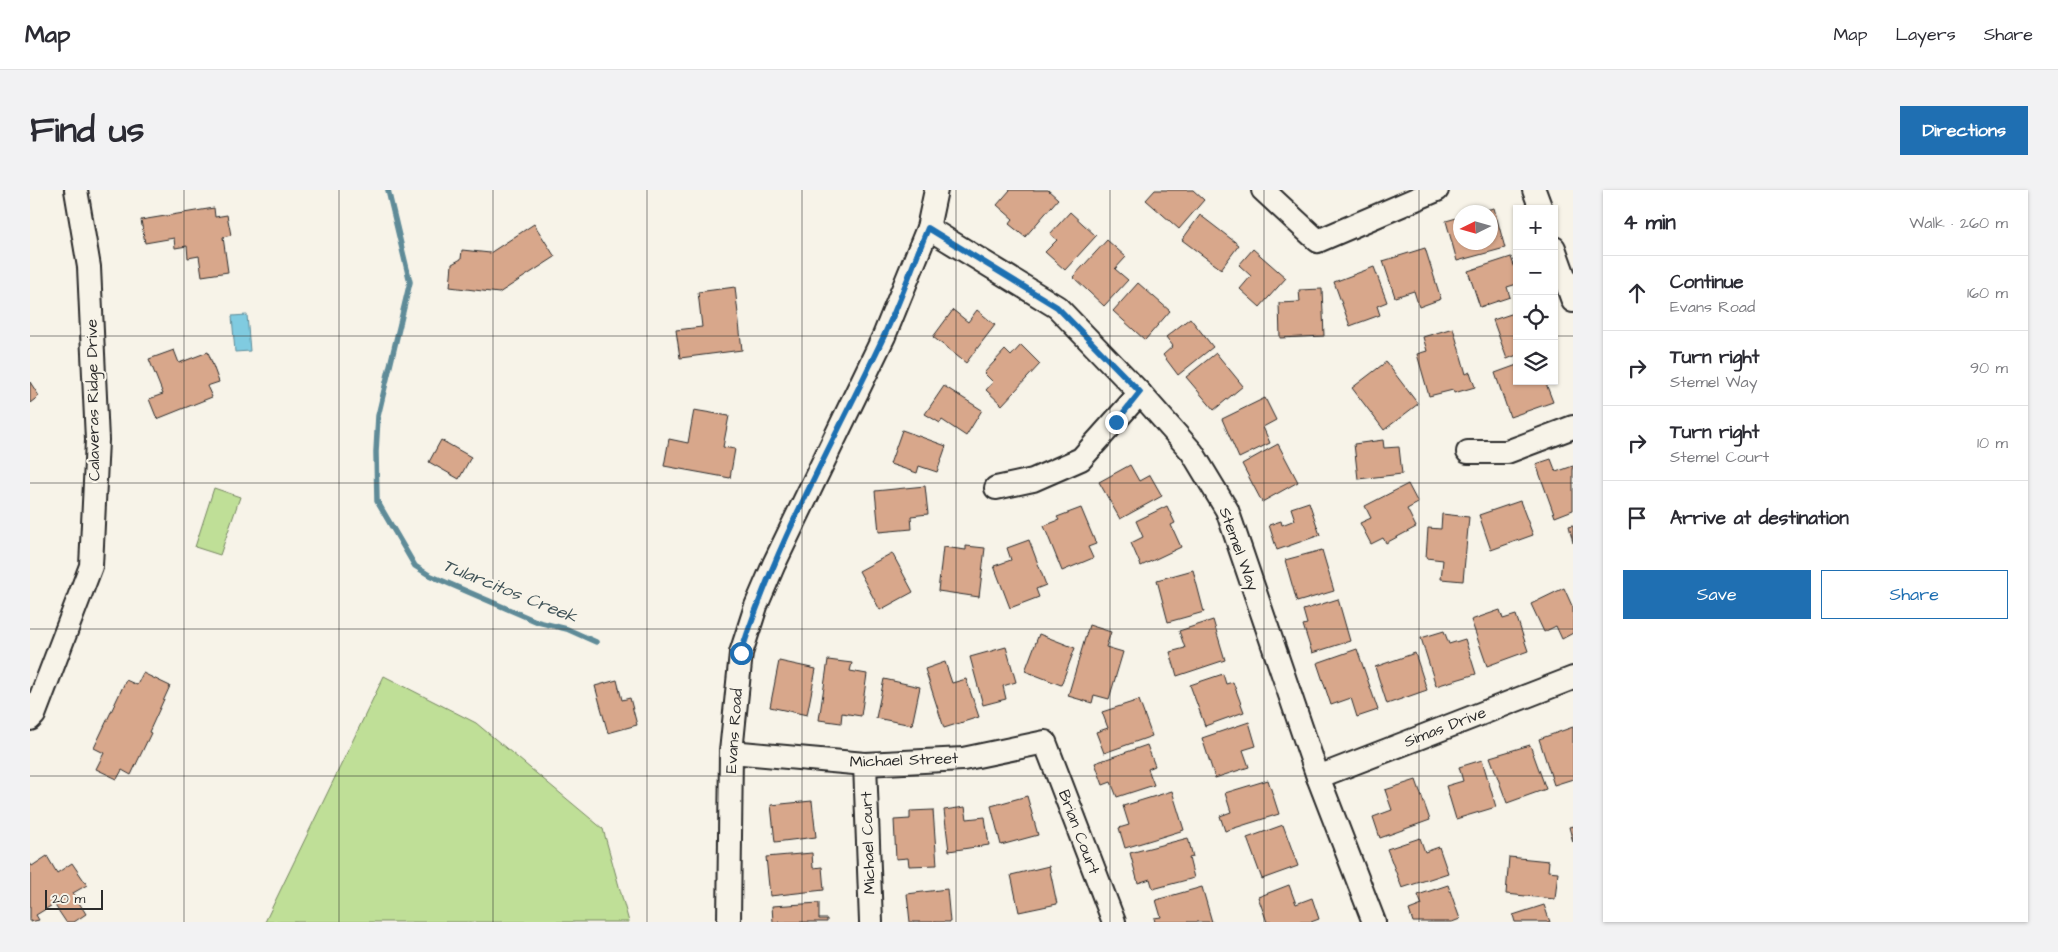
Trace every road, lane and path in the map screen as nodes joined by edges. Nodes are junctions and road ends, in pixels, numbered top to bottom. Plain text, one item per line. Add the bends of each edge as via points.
1 (76, 190) edge
2 (936, 190) edge
3 (1263, 190) edge
4 (1436, 190) edge
5 (1534, 190) edge
6 (1540, 205) edge
7 (928, 228) junction
8 (1555, 250) edge
9 (1573, 301) edge
10 (1140, 392) junction
11 (1573, 426) edge
12 (1468, 452) dead end
13 (996, 488) dead end
14 (1573, 678) edge
15 (30, 719) edge
16 (1045, 742) joint
17 (731, 752) junction
18 (865, 764) junction
19 (1318, 777) junction
20 (729, 922) edge
21 (871, 922) edge
22 (1114, 922) edge
23 (1374, 922) edge

1 - 15 street, Calaveras Ridge Drive via 89,267 96,430 90,566
2 - 7 street, Evans Road
3 - 4 street via 1318,241
5 - 6 street
7 - 10 street, Stemel Way via 1057,307
7 - 17 street, Evans Road via 884,336 756,606 741,653
8 - 9 street
10 - 13 street via 1081,459 1033,480
10 - 19 street, Stemel Way via 1192,452 1227,510
11 - 12 street via 1507,452
14 - 19 street, Simas Drive
16 - 18 street, Michael Street via 963,758
16 - 22 street, Brian Court
17 - 18 street, Michael Street
17 - 20 street, Evans Road
18 - 21 street, Michael Court
19 - 23 street, Stemel Way

